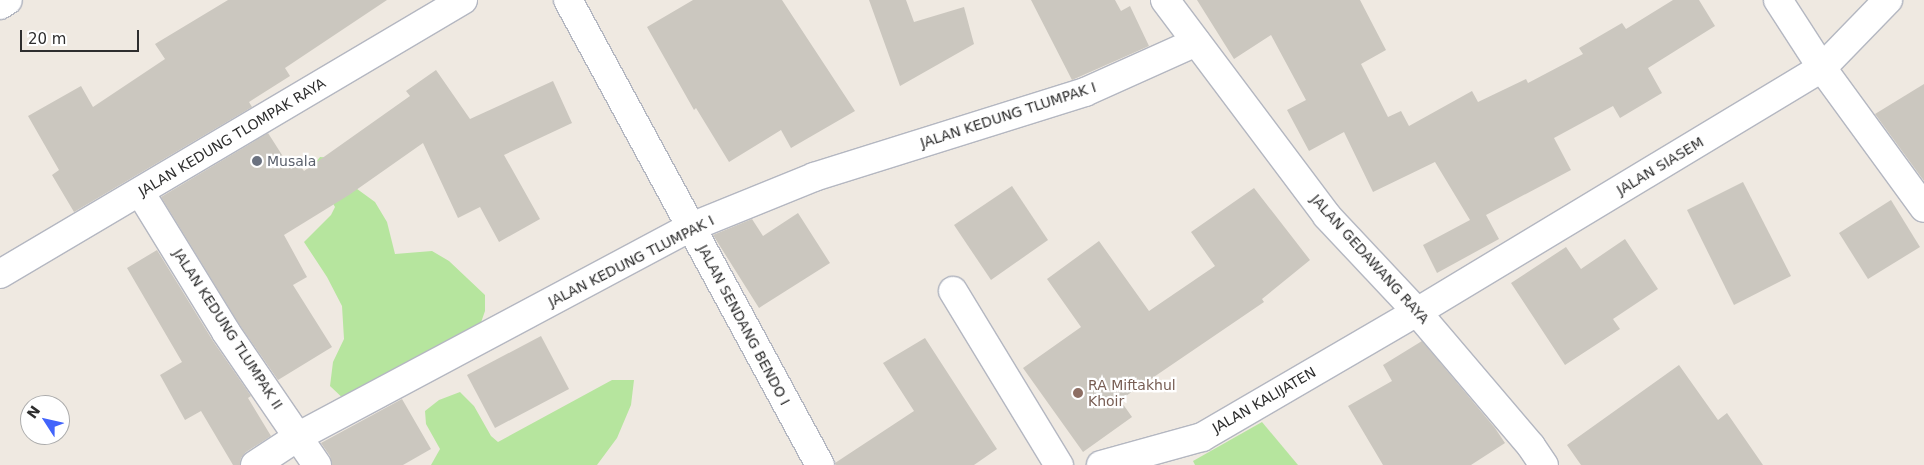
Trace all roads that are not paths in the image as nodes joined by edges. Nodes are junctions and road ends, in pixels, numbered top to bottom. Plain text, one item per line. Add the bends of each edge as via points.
1 (8, 0) edge
2 (464, 0) edge
3 (568, 0) edge
4 (1166, 0) edge
5 (1778, 0) edge
6 (1888, 0) edge
7 (0, 5) edge
8 (1196, 42) junction
9 (1822, 68) junction
10 (140, 192) junction
11 (1924, 208) edge
12 (691, 227) junction
13 (0, 274) edge
14 (953, 291) dead end
15 (1417, 312) junction
16 (299, 436) junction
17 (255, 465) edge
18 (317, 465) edge
19 (820, 465) edge
20 (1059, 465) edge
21 (1101, 465) edge
22 (1544, 465) edge

1 - 7 street
2 - 10 street, JALAN KEDUNG TLOMPAK RAYA
3 - 12 street, JALAN SENDANG BENDO I
4 - 8 street, JALAN GEDAWANG RAYA
5 - 9 street
6 - 9 street, JALAN SIASEM
8 - 12 street, JALAN KEDUNG TLUMPAK I via 1085,92 814,177
8 - 15 street, JALAN GEDAWANG RAYA via 1328,216
9 - 11 street
9 - 15 street, JALAN SIASEM
10 - 13 street, JALAN KEDUNG TLOMPAK RAYA
10 - 16 street, JALAN KEDUNG TLUMPAK II via 226,332
12 - 16 street, JALAN KEDUNG TLUMPAK I
12 - 19 street, JALAN SENDANG BENDO I
14 - 20 street
15 - 21 street, JALAN KALIJATEN via 1202,437
15 - 22 street, JALAN GEDAWANG RAYA
16 - 17 street, JALAN KEDUNG TLUMPAK I
16 - 18 street, JALAN KEDUNG TLUMPAK II

